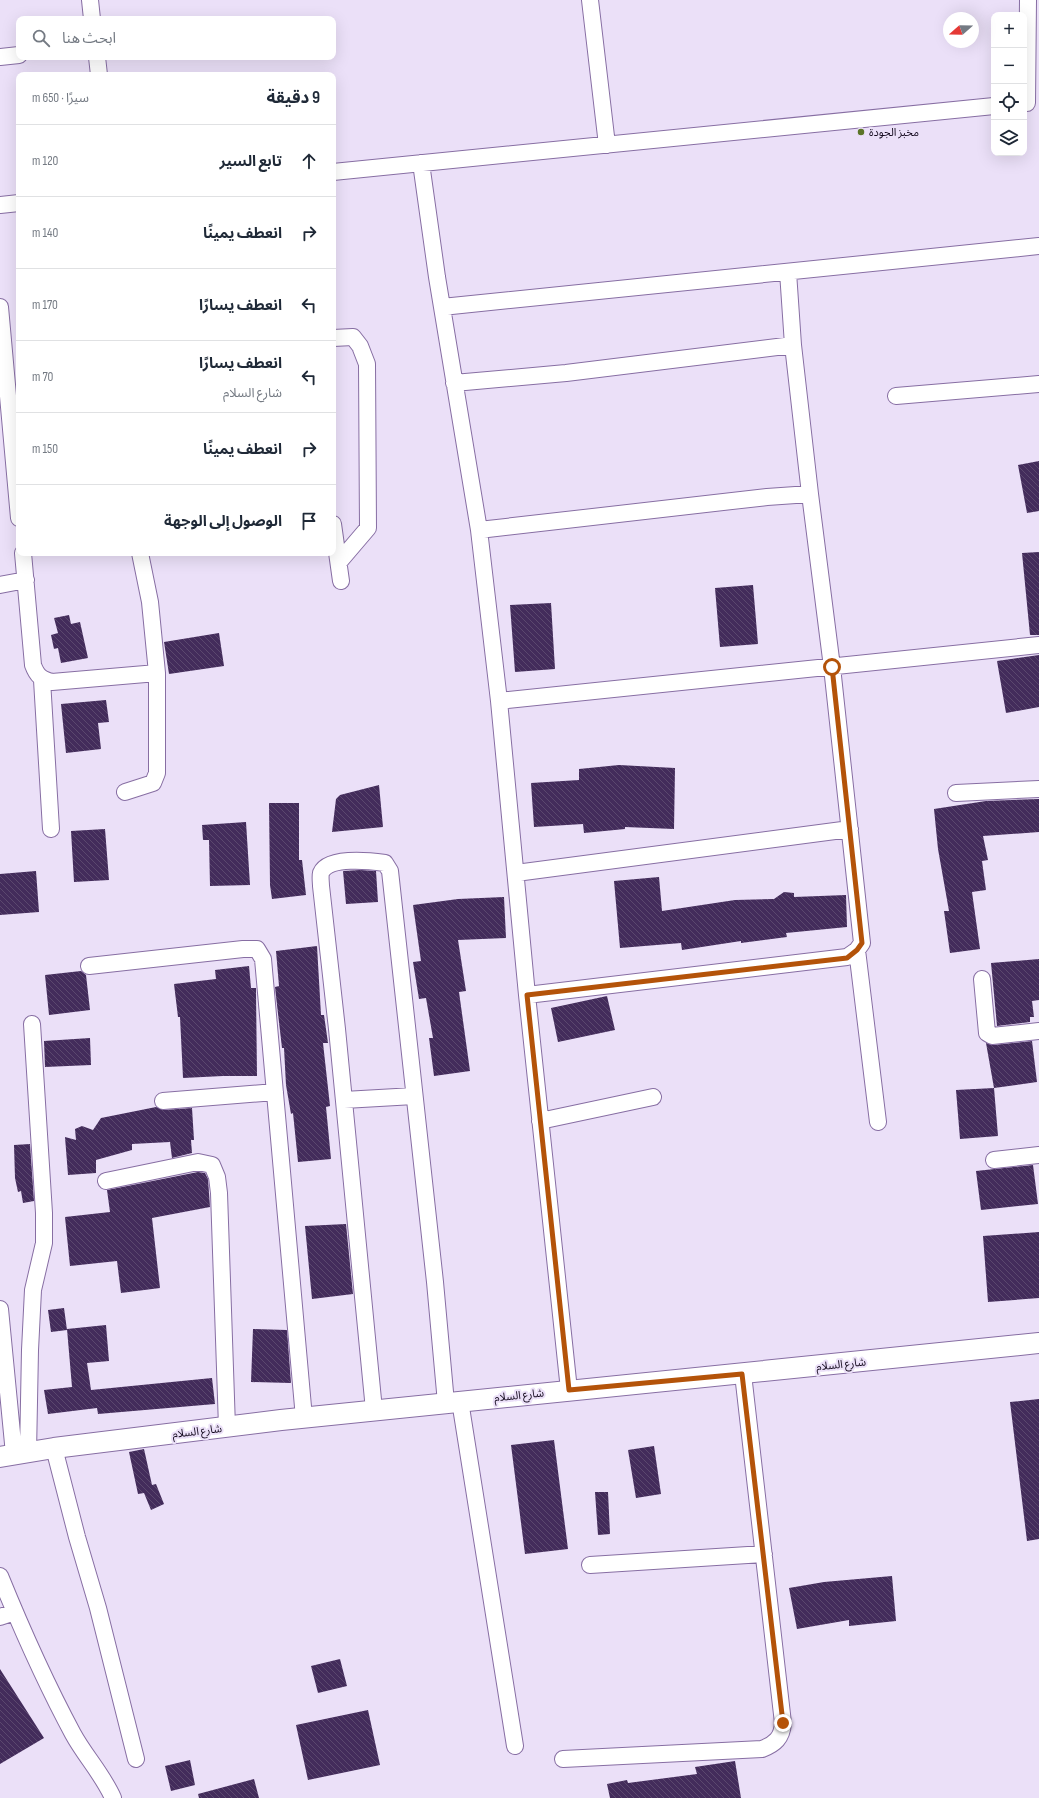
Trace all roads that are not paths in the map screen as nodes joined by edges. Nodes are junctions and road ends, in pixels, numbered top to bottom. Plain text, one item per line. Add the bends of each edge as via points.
1 (90, 0) edge
2 (590, 0) edge
3 (1028, 0) edge
4 (92, 16) edge
5 (16, 55) edge
6 (0, 57) edge
7 (97, 60) edge
8 (99, 72) edge
9 (1030, 103) edge
10 (991, 106) edge
11 (608, 145) junction
12 (421, 163) junction
13 (336, 172) edge
14 (16, 203) edge
15 (0, 205) edge
16 (1039, 246) edge
17 (788, 272) junction
18 (0, 307) edge
19 (442, 307) junction
20 (336, 338) edge
21 (792, 345) junction
22 (454, 383) junction
23 (1039, 384) edge
24 (896, 396) dead end
25 (6, 456) edge
26 (810, 494) junction
27 (16, 504) edge
28 (479, 530) junction
29 (336, 543) edge
30 (23, 556) edge
31 (141, 556) edge
32 (339, 562) junction
33 (26, 580) junction
34 (342, 581) dead end
35 (0, 585) edge
36 (1039, 645) edge
37 (832, 667) junction
38 (157, 673) junction
39 (42, 680) junction
40 (499, 701) junction
41 (1039, 789) edge
42 (124, 792) dead end
43 (956, 793) dead end
44 (850, 829) junction
45 (51, 830) dead end
46 (516, 873) junction
47 (857, 950) junction
48 (89, 966) dead end
49 (982, 979) dead end
50 (527, 995) junction
51 (32, 1024) dead end
52 (1039, 1031) edge
53 (275, 1092) junction
54 (414, 1096) junction
55 (653, 1097) dead end
56 (344, 1100) junction
57 (163, 1101) dead end
58 (540, 1120) junction
59 (878, 1122) dead end
60 (1039, 1155) edge
61 (994, 1160) dead end
62 (106, 1181) dead end
63 (0, 1309) edge
64 (1039, 1343) edge
65 (742, 1374) junction
66 (569, 1390) junction
67 (453, 1402) junction
68 (374, 1410) junction
69 (304, 1418) junction
70 (227, 1427) junction
71 (54, 1448) junction
72 (14, 1455) edge
73 (764, 1554) junction
74 (590, 1565) dead end
75 (0, 1576) edge
76 (7, 1614) edge
77 (515, 1746) dead end
78 (136, 1759) dead end
79 (563, 1759) dead end
80 (113, 1798) edge

1 - 4 street
2 - 11 street
3 - 9 street
5 - 6 street
7 - 8 street
10 - 11 street
11 - 12 street
12 - 13 street
12 - 19 street
14 - 15 street
16 - 17 street
17 - 19 street
17 - 21 street
18 - 25 street
19 - 22 street
20 - 32 street via 353,337 360,346 367,364 368,528
21 - 22 street via 566,373
21 - 26 street
22 - 28 street
23 - 24 street
25 - 27 street
26 - 28 street
26 - 37 street
28 - 40 street
29 - 32 street
30 - 33 street
31 - 38 street via 150,602
32 - 34 street
33 - 35 street
33 - 39 street via 33,665 36,674
36 - 37 street
37 - 40 street
37 - 44 street
38 - 39 street via 58,682
38 - 42 street via 157,773 153,783
39 - 45 street
40 - 46 street
41 - 43 street
44 - 46 street
44 - 47 street via 862,943
46 - 50 street
47 - 50 street via 847,958
47 - 59 street
48 - 53 street via 257,949 263,958
49 - 52 street via 987,1033 992,1036
50 - 58 street
51 - 72 street via 44,1243 34,1290 30,1350
53 - 57 street
53 - 69 street
54 - 56 street
54 - 56 street via 390,871 385,863 339,862 329,865 321,873 321,886
54 - 67 street via 435,1282
55 - 58 street
56 - 68 street
58 - 66 street
60 - 61 street
62 - 70 street via 198,1162 212,1165 217,1176 219,1193
63 - 72 street
64 - 65 main road, شارع السلام
65 - 66 main road, شارع السلام
65 - 73 street
66 - 67 main road, شارع السلام
67 - 68 main road, شارع السلام
67 - 77 street
68 - 69 main road, شارع السلام
69 - 70 main road, شارع السلام
70 - 71 main road, شارع السلام
71 - 72 main road, شارع السلام
71 - 78 street
73 - 74 street
73 - 79 street via 783,1723 780,1738 762,1749
75 - 76 street
76 - 80 street via 28,1645 74,1735 108,1785

